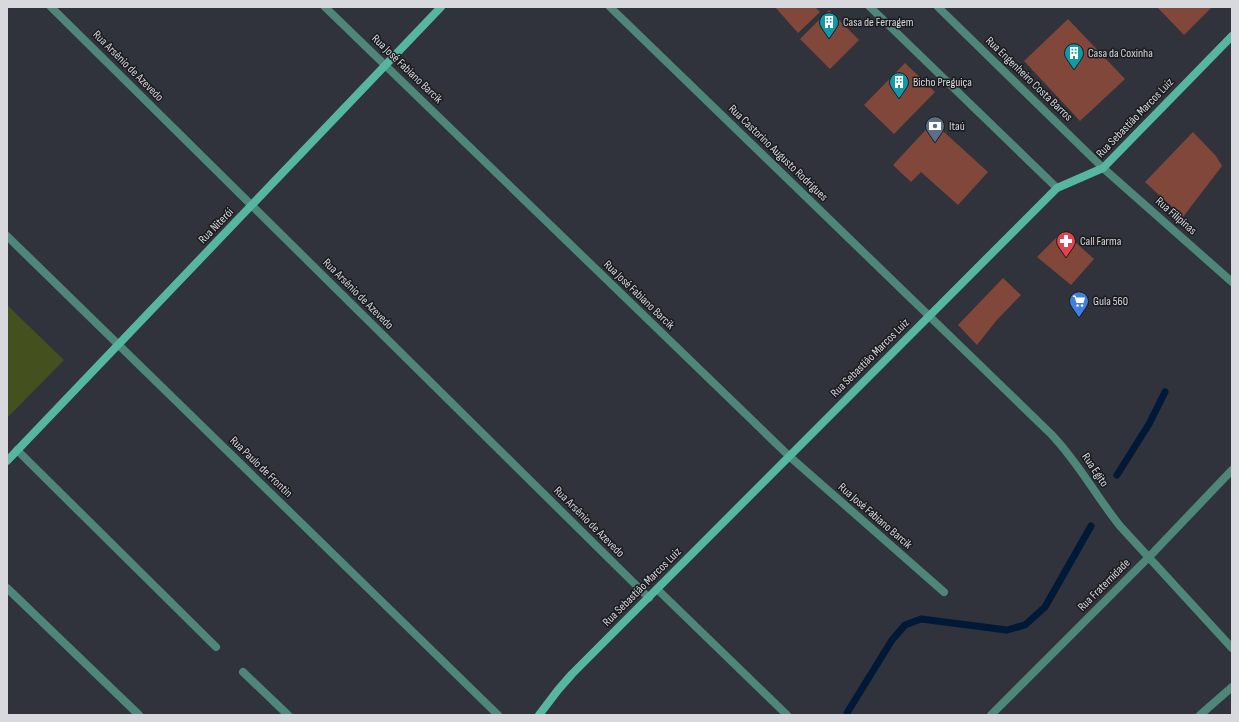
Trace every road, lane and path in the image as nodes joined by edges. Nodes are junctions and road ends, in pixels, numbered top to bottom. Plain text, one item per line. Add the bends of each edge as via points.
1 (51, 7) edge
2 (325, 7) edge
3 (441, 7) edge
4 (610, 7) edge
5 (870, 7) edge
6 (938, 7) edge
7 (1232, 36) edge
8 (386, 66) junction
9 (1103, 168) junction
10 (1057, 188) junction
11 (252, 205) junction
12 (7, 236) edge
13 (1232, 282) edge
14 (929, 316) junction
15 (118, 344) junction
16 (17, 450) junction
17 (789, 456) junction
18 (7, 461) edge
19 (1232, 470) edge
20 (1149, 557) junction
21 (7, 588) edge
22 (657, 589) junction
23 (944, 592) dead end
24 (649, 598) junction
25 (216, 647) dead end
26 (1232, 648) edge
27 (243, 672) dead end
28 (1232, 687) edge
29 (139, 715) edge
30 (288, 715) edge
31 (498, 715) edge
32 (539, 715) edge
33 (787, 715) edge
34 (991, 715) edge
35 (1200, 715) edge

1 - 11 street, Rua Arsênio de Azevedo
2 - 8 street, Rua José Fabiano Barcik
3 - 8 main road, Rua Niterói
4 - 14 street, Rua Castorino Augusto Rodrigues
5 - 10 street
6 - 9 street, Rua Engenheiro Costa Barros
7 - 9 main road, Rua Sebastião Marcos Luiz
8 - 11 main road, Rua Niterói
8 - 17 street, Rua José Fabiano Barcik
9 - 10 main road, Rua Sebastião Marcos Luiz
9 - 13 street, Rua Filipinas
10 - 14 main road, Rua Sebastião Marcos Luiz
11 - 15 main road, Rua Niterói
11 - 24 street, Rua Arsênio de Azevedo
12 - 15 street, Rua Paulo de Frontin
14 - 17 main road, Rua Sebastião Marcos Luiz
14 - 20 street, Rua Egito via 1064,447 1109,512
15 - 16 main road, Rua Niterói
15 - 31 street, Rua Paulo de Frontin
16 - 18 main road, Rua Niterói
16 - 25 street
17 - 22 main road, Rua Sebastião Marcos Luiz
17 - 23 street, Rua José Fabiano Barcik
19 - 20 street, Rua Fraternidade
20 - 26 street, Rua Egito
20 - 34 street, Rua Fraternidade
21 - 29 street
22 - 24 main road, Rua Sebastião Marcos Luiz
22 - 33 street
24 - 32 main road, Rua Sebastião Marcos Luiz via 572,674
27 - 30 street
28 - 35 street

